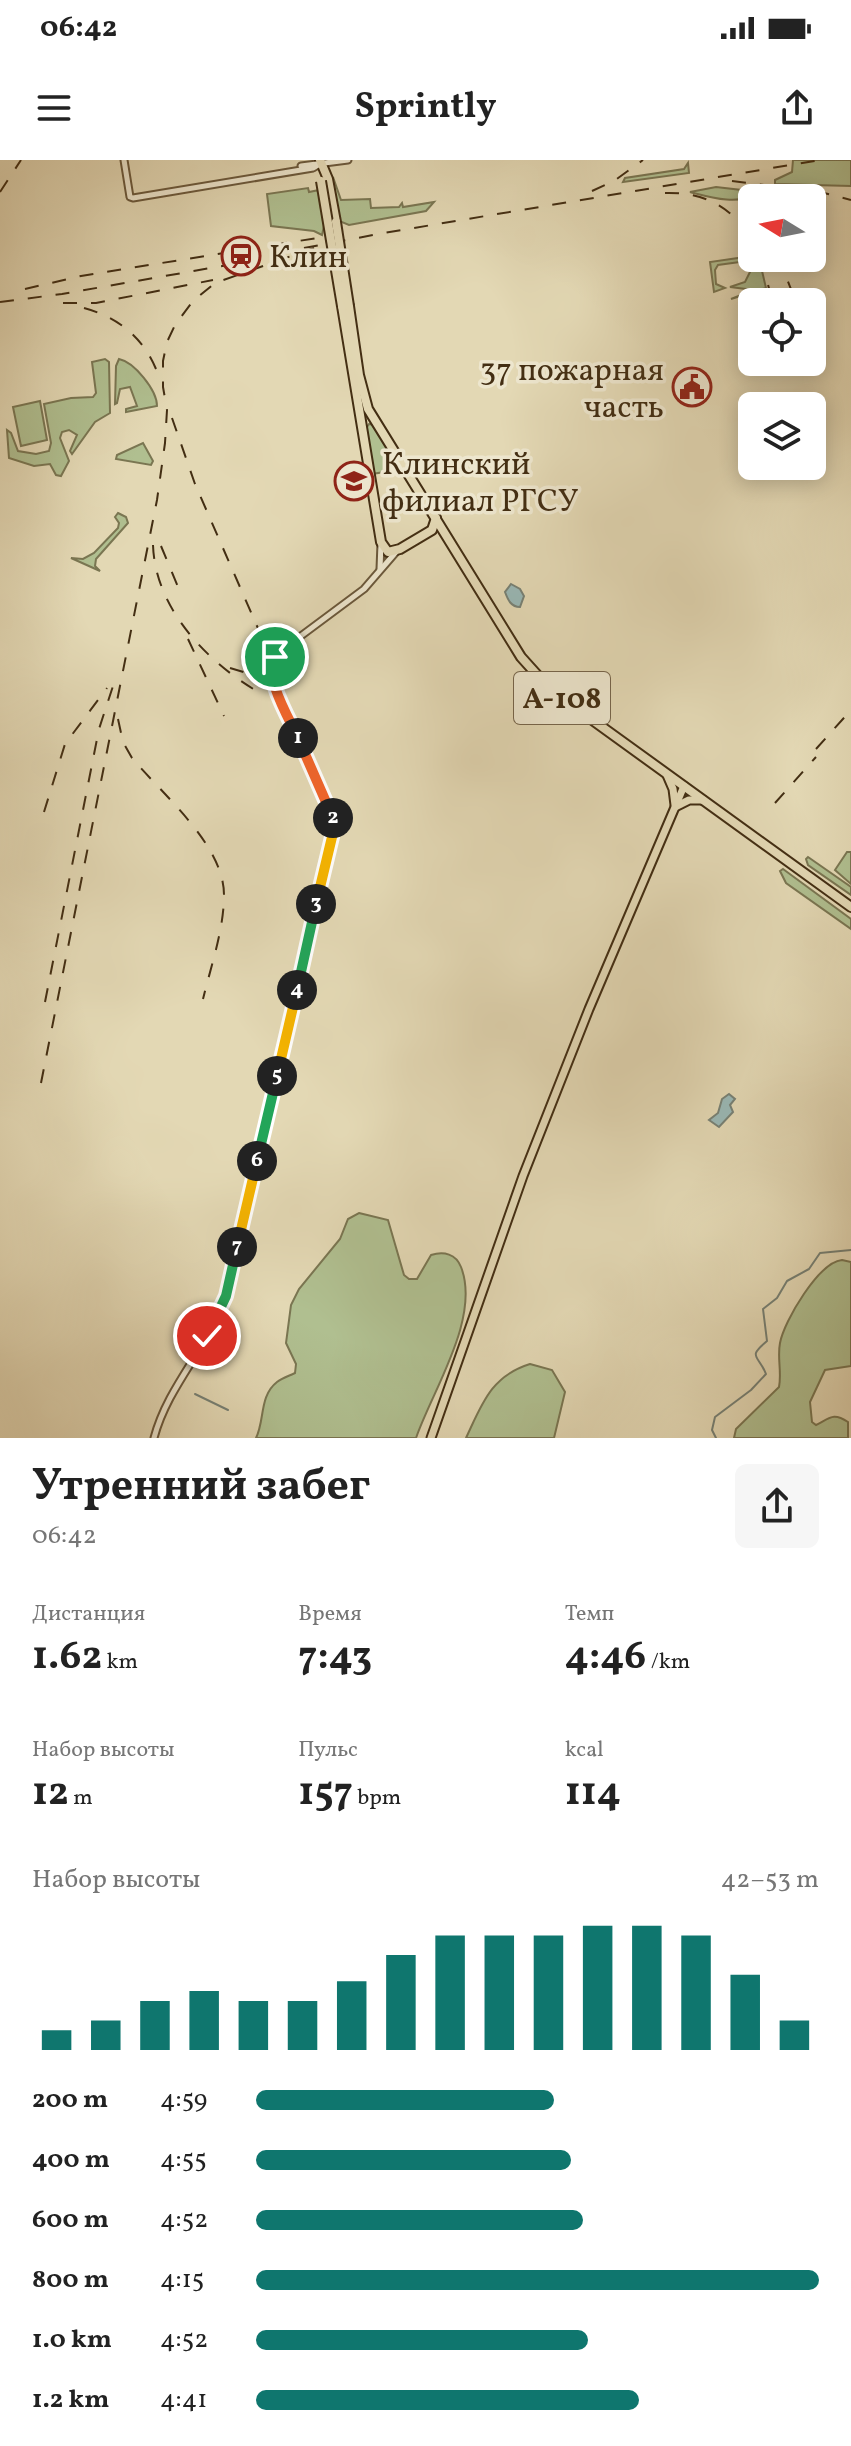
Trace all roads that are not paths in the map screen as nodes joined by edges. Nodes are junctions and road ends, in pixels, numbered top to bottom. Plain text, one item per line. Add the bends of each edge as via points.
1 (124, 160) edge
2 (348, 160) edge
3 (322, 169) edge
4 (346, 306) junction
5 (378, 423) junction
6 (362, 428) junction
7 (436, 518) junction
8 (432, 530) junction
9 (444, 532) junction
10 (381, 542) junction
11 (400, 549) junction
12 (374, 580) junction
13 (665, 772) junction
14 (684, 786) junction
15 (705, 800) junction
16 (675, 808) junction
17 (851, 907) edge
18 (154, 1438) edge
19 (431, 1438) edge

1 - 3 street via 130,198
2 - 3 street
3 - 4 highway, А-108, bridge
4 - 5 highway, А-108 via 364,397
4 - 6 highway, А-108
5 - 6 highway via 367,422
5 - 7 highway, А-108
6 - 10 highway, А-108
7 - 8 highway
7 - 9 highway, А-108
8 - 9 highway
8 - 11 highway
9 - 13 highway, А-108 via 496,620 539,677
10 - 11 highway via 388,552
10 - 12 street via 382,563
11 - 12 street
12 - 18 street via 278,653 270,666 334,827 226,1296 165,1406
13 - 14 highway, А-108
13 - 16 main road
14 - 15 highway, А-108
14 - 16 main road
15 - 16 main road via 689,800
15 - 17 highway, А-108
16 - 19 main road via 525,1172

